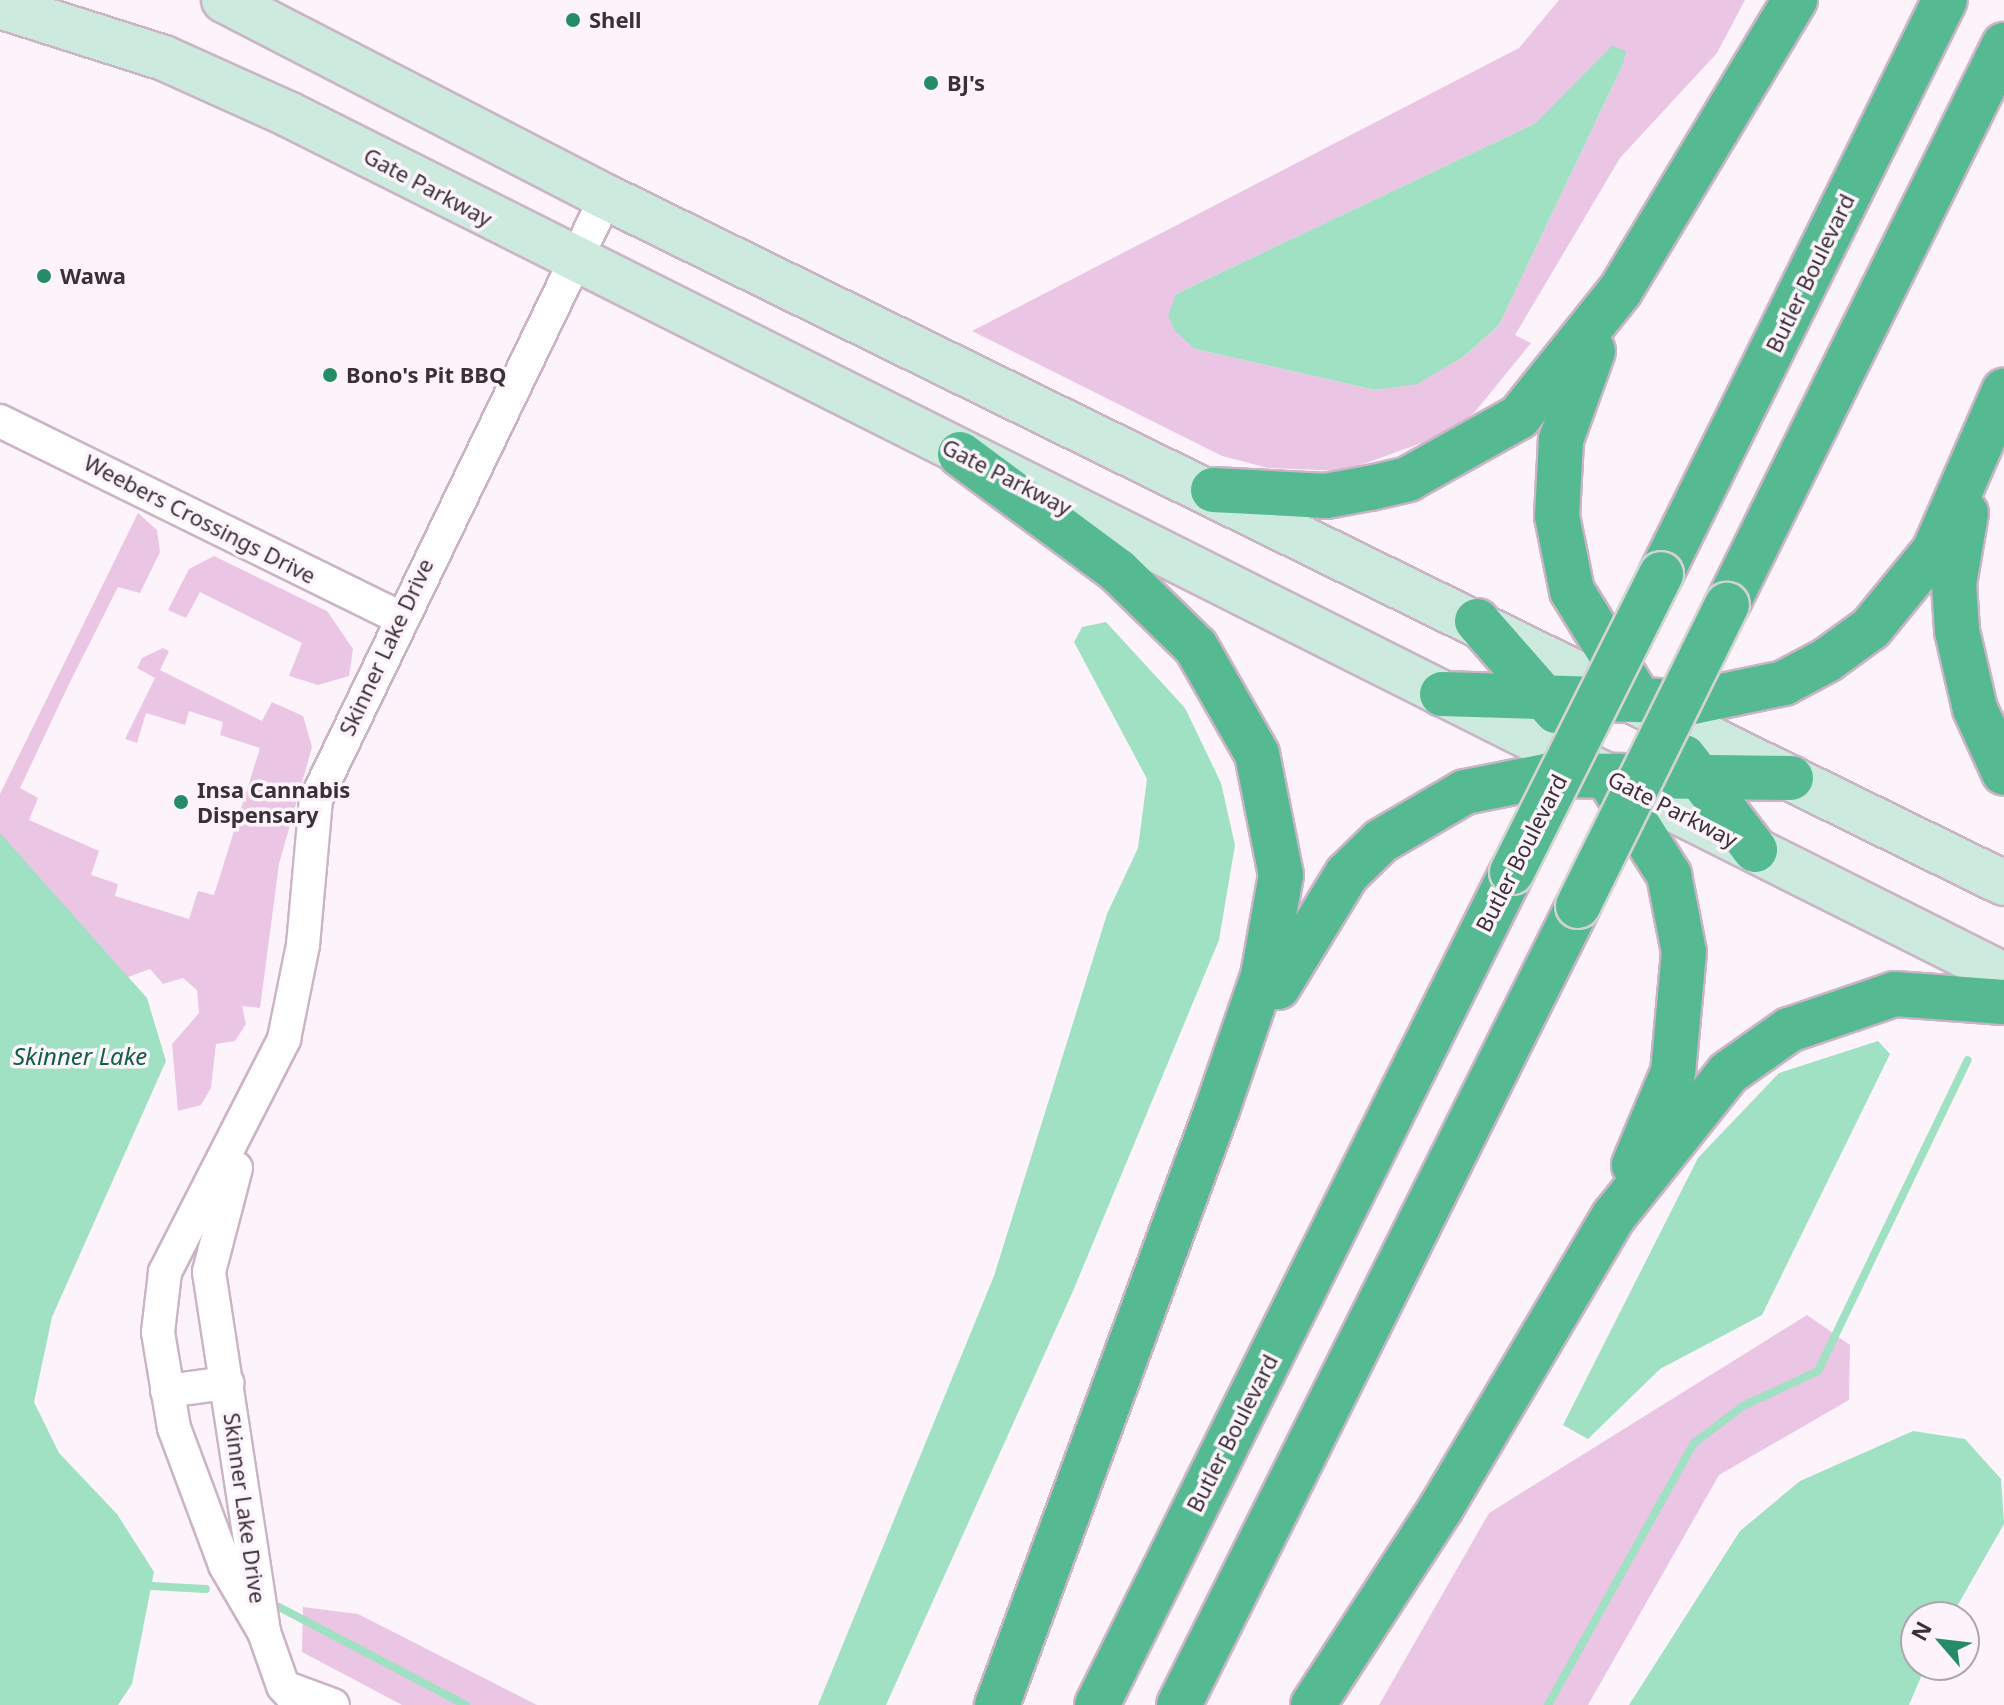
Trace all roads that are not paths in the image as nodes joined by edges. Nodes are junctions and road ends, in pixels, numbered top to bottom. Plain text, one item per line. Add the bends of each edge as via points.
1 (224, 0) edge
2 (1795, 0) edge
3 (1945, 0) edge
4 (0, 6) edge
5 (2004, 45) edge
6 (606, 197) junction
7 (574, 263) junction
8 (1620, 291) junction
9 (2004, 392) edge
10 (0, 421) edge
11 (960, 454) junction
12 (1213, 490) junction
13 (400, 618) junction
14 (1477, 621) junction
15 (1442, 694) junction
16 (1547, 699) junction
17 (1641, 703) junction
18 (1696, 773) junction
19 (2004, 773) edge
20 (1605, 774) junction
21 (1791, 778) junction
22 (1755, 850) junction
23 (2004, 883) edge
24 (2004, 975) edge
25 (2004, 1002) edge
26 (1218, 1107) junction
27 (248, 1122) junction
28 (1614, 1216) junction
29 (227, 1383) junction
30 (167, 1391) junction
31 (264, 1632) junction
32 (292, 1696) edge
33 (333, 1705) edge
34 (997, 1705) edge
35 (1097, 1705) edge
36 (1179, 1705) edge
37 (1313, 1705) edge

1 - 6 main road
2 - 8 highway
3 - 35 highway, Butler Boulevard, bridge
4 - 7 main road, Gate Parkway via 164,58 274,107
5 - 36 highway, bridge
6 - 7 street, Skinner Lake Drive
6 - 12 main road
7 - 11 main road, Gate Parkway
7 - 13 street, Skinner Lake Drive
8 - 12 highway via 1519,417 1483,443 1370,488 1326,496
8 - 17 highway via 1570,405 1557,516 1572,591
9 - 17 highway via 1934,551 1871,628 1784,683 1740,696
9 - 19 highway via 1964,516 1954,584 1964,667
10 - 13 street, Weebers Crossings Drive
11 - 15 main road, Gate Parkway
11 - 26 highway via 1157,604 1204,659 1257,754 1277,833 1275,930
12 - 14 main road
13 - 27 street, Skinner Lake Drive via 316,799 303,945 284,1039
14 - 16 highway
14 - 17 main road
15 - 16 highway
15 - 20 main road, Gate Parkway
16 - 17 highway
16 - 20 highway
17 - 18 highway
17 - 21 main road
18 - 20 highway
18 - 21 highway
18 - 22 highway
20 - 22 main road, Gate Parkway
20 - 26 highway via 1510,780 1465,792 1381,841 1317,913
20 - 28 highway via 1669,875 1685,981 1673,1072
21 - 23 main road
22 - 24 main road, Gate Parkway
25 - 28 highway via 1895,994 1789,1030 1718,1084
26 - 34 highway
27 - 29 street, Skinner Lake Drive via 209,1272
27 - 30 street, Skinner Lake Drive via 165,1272 158,1332
28 - 37 highway via 1441,1508
29 - 30 street, Skinner Lake Drive
29 - 31 street, Skinner Lake Drive
30 - 31 street, Skinner Lake Drive via 225,1565
31 - 32 street, Skinner Lake Drive
32 - 33 street, Skinner Lake Drive

